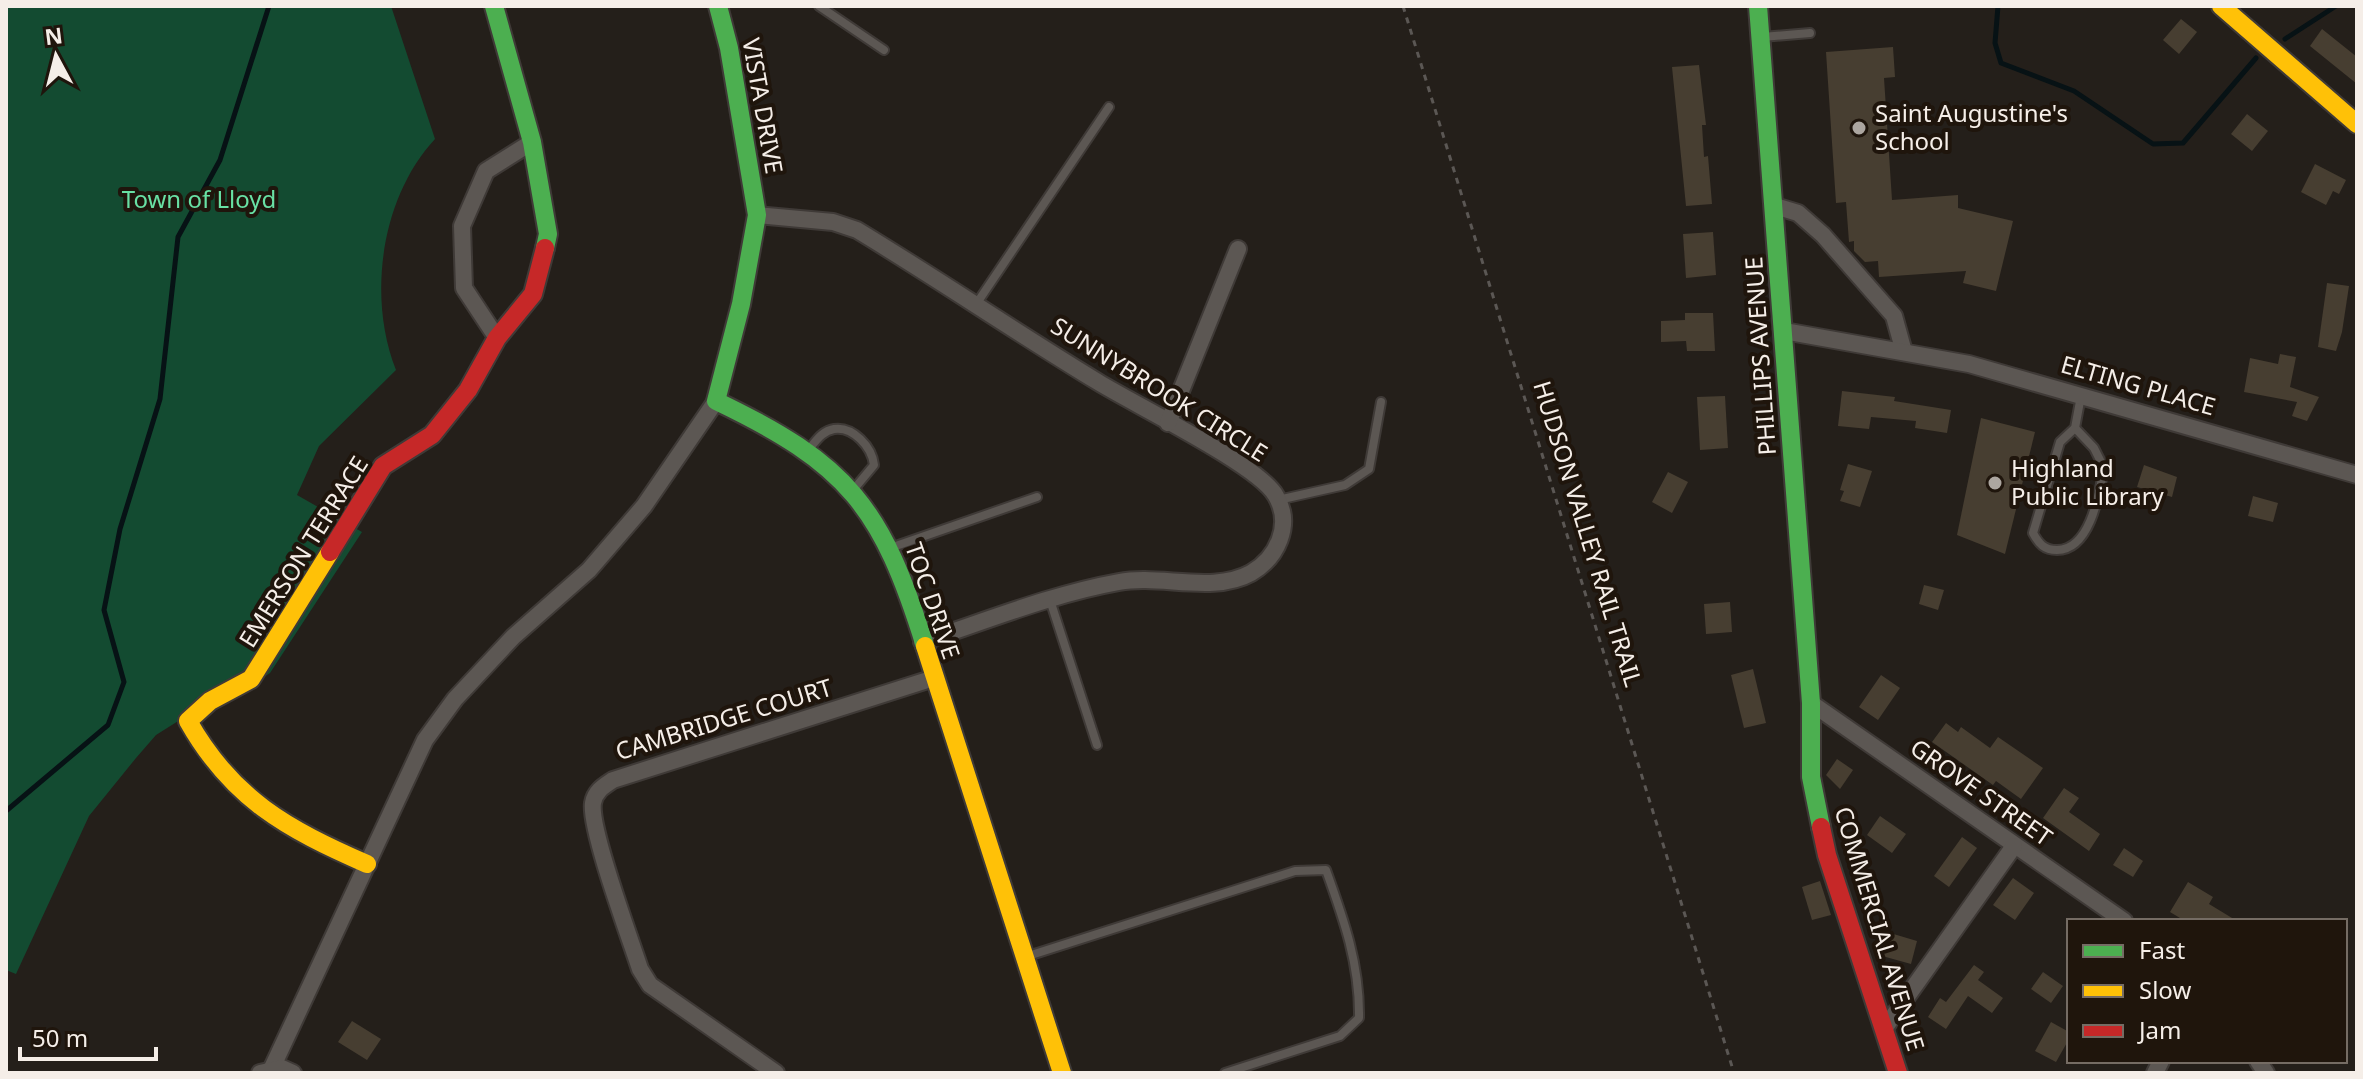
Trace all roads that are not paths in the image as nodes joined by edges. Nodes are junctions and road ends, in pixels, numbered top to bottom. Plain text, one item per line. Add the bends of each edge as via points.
1 (494, 6) edge
2 (819, 6) edge
3 (1758, 6) edge
4 (2221, 6) edge
5 (720, 7) edge
6 (1810, 33) dead end
7 (1761, 37) junction
8 (884, 50) dead end
9 (1109, 107) dead end
10 (2357, 124) edge
11 (532, 142) junction
12 (1775, 206) junction
13 (757, 215) junction
14 (1238, 249) dead end
15 (977, 303) junction
16 (1784, 331) junction
17 (497, 338) junction
18 (1904, 352) junction
19 (2081, 395) junction
20 (716, 401) junction
21 (1381, 402) dead end
22 (1168, 423) junction
23 (2075, 428) junction
24 (806, 453) junction
25 (2357, 475) edge
26 (854, 490) junction
27 (1037, 497) dead end
28 (1278, 500) junction
29 (889, 548) junction
30 (1050, 600) junction
31 (922, 642) junction
32 (934, 678) junction
33 (1811, 703) junction
34 (1097, 745) dead end
35 (2014, 846) junction
36 (367, 864) junction
37 (2121, 919) edge
38 (1024, 958) junction
39 (1884, 1029) junction
40 (277, 1070) edge
41 (776, 1073) edge
42 (1062, 1073) edge
43 (1225, 1073) edge
44 (1898, 1073) edge

1 - 11 street, EMERSON TERRACE
2 - 8 lane
3 - 7 street, PHILLIPS AVENUE
4 - 10 street
5 - 13 street, VISTA DRIVE
6 - 7 lane
7 - 12 street, PHILLIPS AVENUE
9 - 15 lane
11 - 17 street, EMERSON TERRACE via 548,234 533,294
11 - 17 street via 486,171 462,226 464,288
12 - 16 street, PHILLIPS AVENUE
12 - 18 street via 1798,213 1823,235 1894,316
13 - 15 street, SUNNYBROOK CIRCLE via 833,222 857,230
13 - 20 street
14 - 22 street
15 - 22 street, SUNNYBROOK CIRCLE
16 - 18 street, ELTING PLACE
16 - 33 street, PHILLIPS AVENUE
17 - 36 street, EMERSON TERRACE via 468,390 432,435 383,466 251,679 210,701 188,721 203,751 246,800 312,841
18 - 19 street, ELTING PLACE
19 - 23 lane
19 - 25 street, ELTING PLACE
20 - 24 street, TOC DRIVE
20 - 36 street via 644,506 589,570 513,637 455,699 425,740
21 - 28 lane via 1369,469 1345,485
22 - 28 street, SUNNYBROOK CIRCLE via 1248,468
23 - 23 lane via 2060,442 2033,533 2040,546 2053,550 2072,549 2083,537 2104,468
24 - 26 street, TOC DRIVE
24 - 26 lane via 832,429 851,432 866,445 874,465
26 - 29 street, TOC DRIVE
27 - 29 lane
28 - 30 street via 1281,539 1270,561 1249,575 1220,581 1124,581
29 - 31 street, TOC DRIVE
30 - 31 street
30 - 34 lane
31 - 32 street, TOC DRIVE
32 - 38 street, TOC DRIVE
32 - 41 street, CAMBRIDGE COURT via 613,780 599,790 593,803 640,969 650,985
33 - 35 street, GROVE STREET
33 - 39 street, COMMERCIAL AVENUE via 1812,789 1827,855
35 - 37 street, GROVE STREET
35 - 39 street
36 - 40 street
38 - 42 street, TOC DRIVE
38 - 43 lane via 1295,871 1326,870 1352,945 1359,1018 1340,1036
39 - 44 street, COMMERCIAL AVENUE

